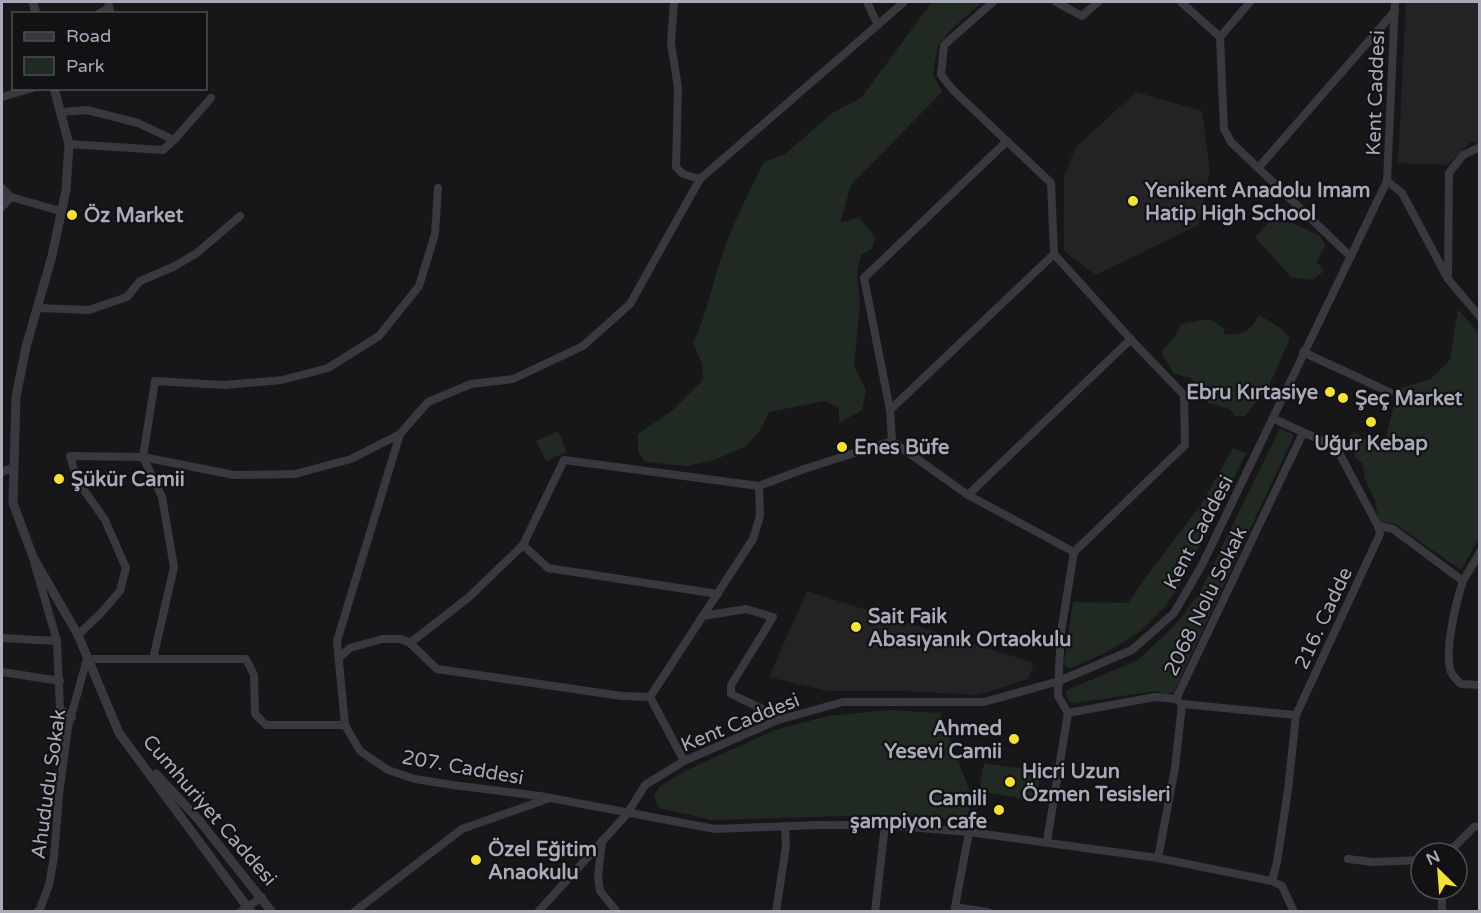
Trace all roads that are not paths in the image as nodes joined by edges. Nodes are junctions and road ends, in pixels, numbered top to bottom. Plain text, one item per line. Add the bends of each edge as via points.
1 (674, 2) edge
2 (867, 2) edge
3 (904, 2) edge
4 (993, 2) edge
5 (1056, 2) edge
6 (1098, 2) edge
7 (1181, 2) edge
8 (1250, 2) edge
9 (1395, 2) edge
10 (1395, 11) junction
11 (878, 25) junction
12 (1220, 37) junction
13 (26, 90) edge
14 (55, 90) edge
15 (2, 97) edge
16 (211, 98) dead end
17 (61, 112) junction
18 (174, 140) junction
19 (1006, 141) junction
20 (69, 144) junction
21 (1479, 147) edge
22 (1259, 167) junction
23 (700, 178) junction
24 (1387, 181) junction
25 (2, 188) edge
26 (438, 188) dead end
27 (11, 197) junction
28 (2, 198) edge
29 (2, 207) edge
30 (60, 211) junction
31 (240, 216) dead end
32 (1054, 254) junction
33 (1352, 257) junction
34 (1448, 279) junction
35 (38, 308) junction
36 (1479, 316) edge
37 (1131, 339) junction
38 (1303, 352) junction
39 (1389, 392) dead end
40 (890, 410) junction
41 (1274, 418) junction
42 (1303, 433) junction
43 (400, 434) junction
44 (892, 441) junction
45 (143, 457) junction
46 (14, 467) junction
47 (2, 472) edge
48 (759, 486) junction
49 (968, 495) junction
50 (1378, 526) junction
51 (523, 545) junction
52 (1074, 552) junction
53 (1479, 552) edge
54 (33, 557) junction
55 (1463, 581) junction
56 (718, 594) junction
57 (703, 615) junction
58 (78, 635) junction
59 (2, 638) edge
60 (57, 640) junction
61 (410, 643) junction
62 (340, 657) junction
63 (87, 659) junction
64 (153, 659) junction
65 (2, 672) edge
66 (60, 681) junction
67 (1059, 681) junction
68 (1479, 685) edge
69 (650, 697) junction
70 (1179, 702) junction
71 (1068, 713) junction
72 (1296, 715) junction
73 (72, 717) junction
74 (778, 720) junction
75 (345, 725) junction
76 (119, 733) junction
77 (684, 761) junction
78 (550, 798) junction
79 (627, 814) junction
80 (885, 825) junction
81 (785, 826) junction
82 (1479, 826) edge
83 (969, 832) junction
84 (602, 840) junction
85 (1047, 841) junction
86 (1461, 841) edge
87 (1158, 858) junction
88 (1348, 859) dead end
89 (1409, 860) edge
90 (1272, 881) junction
91 (262, 897) junction
92 (955, 909) edge
93 (246, 910) edge
94 (37, 912) edge
95 (272, 912) edge
96 (354, 912) edge
97 (538, 912) edge
98 (617, 912) edge
99 (776, 912) edge
100 (875, 912) edge
101 (988, 912) edge
102 (1293, 912) edge

1 - 23 street via 671,43 678,88 676,167 683,174
2 - 11 street
3 - 11 street
4 - 19 street via 944,45 941,75
5 - 6 street via 1083,16
7 - 12 street
8 - 12 street
9 - 10 street, Kent Caddesi
10 - 22 street
10 - 24 street, Kent Caddesi
11 - 23 street
12 - 22 street via 1224,129 1231,142
13 - 15 street
14 - 17 street, Cumhuriyet Caddesi
16 - 18 street
17 - 18 street via 87,110 138,123
17 - 20 street, Cumhuriyet Caddesi
18 - 20 street via 164,150
19 - 32 street via 1051,183
19 - 40 street via 864,278
20 - 30 street, Cumhuriyet Caddesi via 66,190
21 - 34 street via 1463,156 1449,173
22 - 33 street
23 - 43 street via 630,304 583,346 513,379 471,384 428,402
24 - 33 street, Kent Caddesi
24 - 34 street via 1402,193
25 - 27 street
26 - 45 street via 435,234 419,286 379,336 328,368 282,380 224,385 155,381
27 - 28 street
27 - 29 street
27 - 30 street
30 - 35 street, Cumhuriyet Caddesi
31 - 35 street via 197,253 140,281 127,297 89,310
32 - 37 street
32 - 40 street
33 - 38 street, Kent Caddesi
34 - 36 street
35 - 46 street, Cumhuriyet Caddesi via 16,397
37 - 49 street
37 - 52 street via 1185,395 1185,445
38 - 39 street
38 - 41 street, Kent Caddesi
40 - 44 street
41 - 42 street
41 - 67 street, Kent Caddesi via 1203,565 1174,613 1132,650
42 - 50 street via 1336,447
42 - 70 street, 2068 Nolu Sokak
43 - 45 street via 351,459 295,474 234,475
43 - 62 street, 207. Caddesi via 337,641
44 - 48 street
44 - 49 street
45 - 58 street via 70,456 77,480 105,520 126,568 120,591
45 - 64 street via 162,497 174,567
46 - 47 street
46 - 54 street, Cumhuriyet Caddesi via 13,503
48 - 51 street via 564,460
48 - 56 street via 760,516 753,539
49 - 52 street
50 - 55 street via 1393,529
50 - 72 street, 216. Cadde via 1380,534
51 - 56 street via 548,568
51 - 61 street via 468,598
52 - 67 street via 1061,632
53 - 55 street
54 - 58 street, Cumhuriyet Caddesi
54 - 60 street
55 - 68 street via 1449,651 1450,671 1461,684
56 - 57 street
57 - 69 street
57 - 74 street via 746,609 773,617 731,685 731,694
58 - 63 street, Cumhuriyet Caddesi
59 - 60 street
60 - 66 street
61 - 62 street via 382,639 350,648
61 - 69 street via 437,669
62 - 75 street, 207. Caddesi
63 - 64 street
63 - 73 street, Ahududu Sokak
63 - 76 street, Cumhuriyet Caddesi
64 - 75 street via 246,658 254,675 255,714 266,725
65 - 66 street
66 - 73 street via 60,709
67 - 71 street via 1058,696
67 - 74 street, Kent Caddesi via 984,702 843,702
69 - 77 street
70 - 71 street via 1155,697
70 - 72 street
70 - 87 street, 2068 Nolu Sokak via 1175,768
71 - 85 street
72 - 90 street, 216. Cadde via 1278,862
73 - 94 street, Ahududu Sokak via 49,885
74 - 77 street, Kent Caddesi
75 - 78 street, 207. Caddesi via 360,751 388,770 443,784
76 - 91 street, Cumhuriyet Caddesi via 198,819
76 - 93 street, Cumhuriyet Caddesi via 233,884
77 - 79 street, Kent Caddesi via 645,785
78 - 79 street, 207. Caddesi
78 - 96 street via 462,829
79 - 81 street, 207. Caddesi via 715,829
79 - 84 street, Kent Caddesi
80 - 81 street, 207. Caddesi
80 - 83 street, 207. Caddesi
80 - 100 street
81 - 99 street via 786,846
82 - 86 street
83 - 85 street, 207. Caddesi
83 - 92 street
84 - 97 street, Kent Caddesi
84 - 98 street via 600,891
85 - 87 street, 207. Caddesi
87 - 90 street, 207. Caddesi
88 - 89 street
90 - 102 street via 1282,886
91 - 93 street
91 - 95 street, Cumhuriyet Caddesi
92 - 101 street

